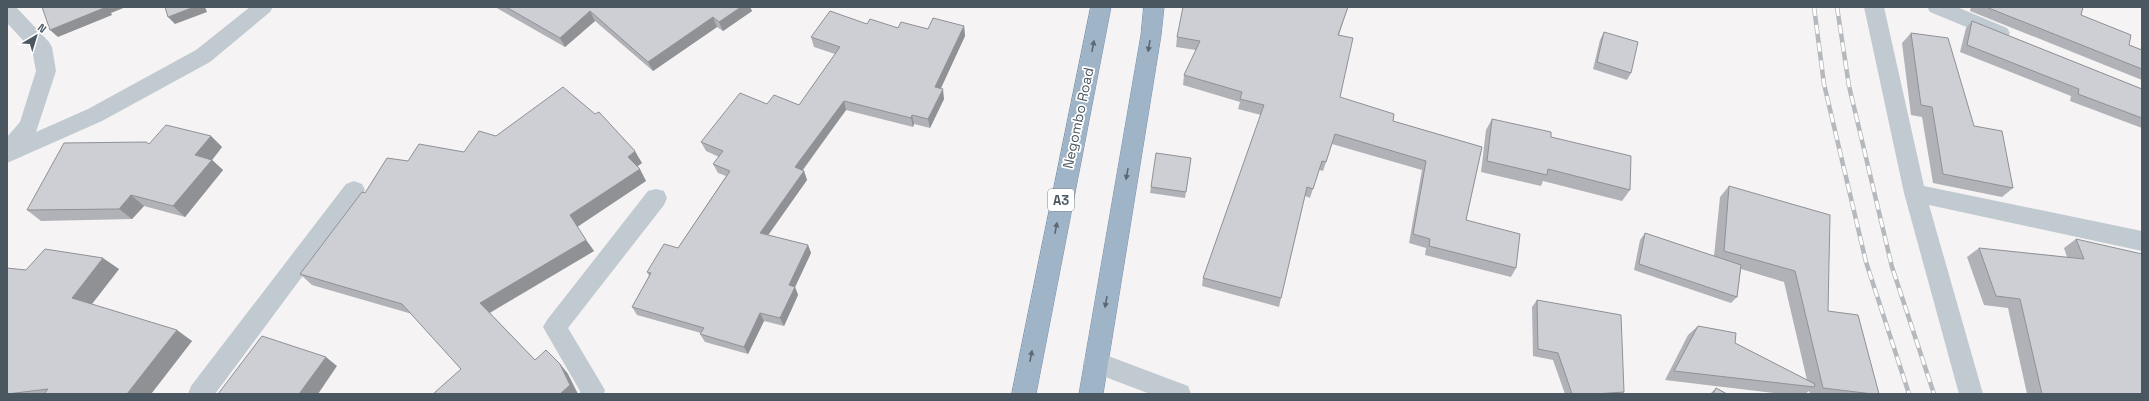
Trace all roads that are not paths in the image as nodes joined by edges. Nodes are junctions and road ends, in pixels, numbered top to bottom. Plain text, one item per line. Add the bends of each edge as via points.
1 (262, 7) edge
2 (1101, 7) edge
3 (1154, 7) edge
4 (1874, 7) edge
5 (1937, 7) edge
6 (7, 10) edge
7 (2017, 40) edge
8 (7, 153) edge
9 (354, 190) dead end
10 (1915, 193) junction
11 (656, 198) dead end
12 (2142, 241) edge
13 (1095, 362) junction
14 (200, 394) edge
15 (592, 394) edge
16 (1024, 394) edge
17 (1091, 394) edge
18 (1179, 394) edge
19 (1971, 394) edge

1 - 8 street via 202,56 95,115
16 -> 2 highway, Negombo Road / A3
3 -> 13 highway
4 - 10 street
5 - 7 street
6 - 8 street via 42,47 46,71 29,125
9 - 14 street
10 - 12 street
10 - 19 street
11 - 15 street via 555,327 593,390
13 - 17 highway
13 - 18 street

